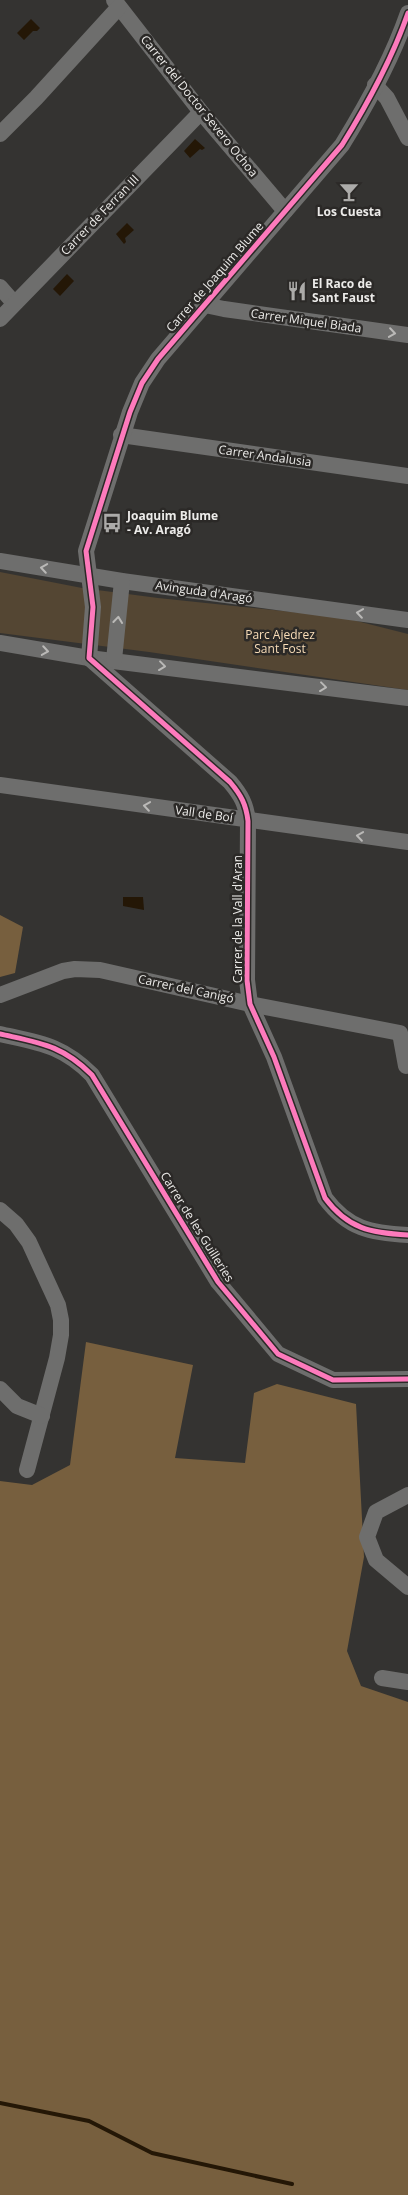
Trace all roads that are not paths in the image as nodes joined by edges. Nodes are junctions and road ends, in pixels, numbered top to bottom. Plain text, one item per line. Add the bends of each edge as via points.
1 (116, 4) edge
2 (408, 13) edge
3 (375, 85) junction
4 (201, 112) junction
5 (0, 134) edge
6 (408, 138) edge
7 (285, 211) junction
8 (0, 287) edge
9 (14, 303) junction
10 (205, 305) junction
11 (0, 319) edge
12 (408, 335) edge
13 (122, 435) junction
14 (408, 476) edge
15 (0, 561) edge
16 (88, 575) junction
17 (122, 581) junction
18 (408, 620) edge
19 (0, 643) edge
20 (89, 658) junction
21 (114, 660) junction
22 (131, 695) junction
23 (408, 698) edge
24 (0, 785) edge
25 (248, 820) junction
26 (408, 842) edge
27 (0, 995) edge
28 (250, 1004) junction
29 (0, 1034) edge
30 (406, 1066) dead end
31 (0, 1210) edge
32 (408, 1235) edge
33 (408, 1379) edge
34 (0, 1390) edge
35 (42, 1416) junction
36 (27, 1470) dead end
37 (408, 1494) edge
38 (408, 1587) edge
39 (382, 1678) dead end
40 (408, 1682) edge

1 - 4 street, Carrer del Doctor Severo Ochoa
1 - 5 street via 36,98
2 - 3 street, Carrer de Joaquim Blume
3 - 6 street via 387,98
3 - 7 street, Carrer de Joaquim Blume via 342,144
4 - 7 street, Carrer del Doctor Severo Ochoa
4 - 9 street, Carrer de Ferran III
7 - 10 street, Carrer de Joaquim Blume
8 - 9 street
9 - 11 street, Carrer de Ferran III
10 -> 12 street, Carrer Miquel Biada
10 - 13 street, Carrer de Joaquim Blume via 158,359 142,384
13 - 14 street, Carrer Andalusia
13 - 16 street, Carrer de Joaquim Blume via 86,551
16 -> 15 street, Avinguda d'Aragó
16 - 17 street, Avinguda d'Aragó
16 - 20 street, Carrer de Joaquim Blume via 93,607
18 -> 17 street, Avinguda d'Aragó
21 -> 17 street
19 -> 20 street
20 - 21 street
20 - 22 street, Carrer de la Vall d'Aran
21 - 22 street
21 -> 23 street
22 - 25 street, Carrer de la Vall d'Aran via 230,782 243,801
25 -> 24 street, Vall de Boí
26 -> 25 street, Vall de Boí
25 - 28 street, Carrer de la Vall d'Aran via 247,980
27 - 28 street, Carrer del Canigó via 75,969 100,970
28 - 30 street, Carrer del Canigó via 400,1033
28 - 32 street, Carrer de la Vall d'Aran via 274,1057 325,1198 336,1212 363,1229
29 - 33 street, Carrer de les Guilleries via 52,1046 79,1061 92,1075 218,1282 278,1354 333,1380
31 - 35 street via 29,1242 58,1305 62,1336
34 - 35 street via 17,1406
35 - 36 street
37 - 38 street via 376,1512 367,1537 376,1560
39 - 40 street

